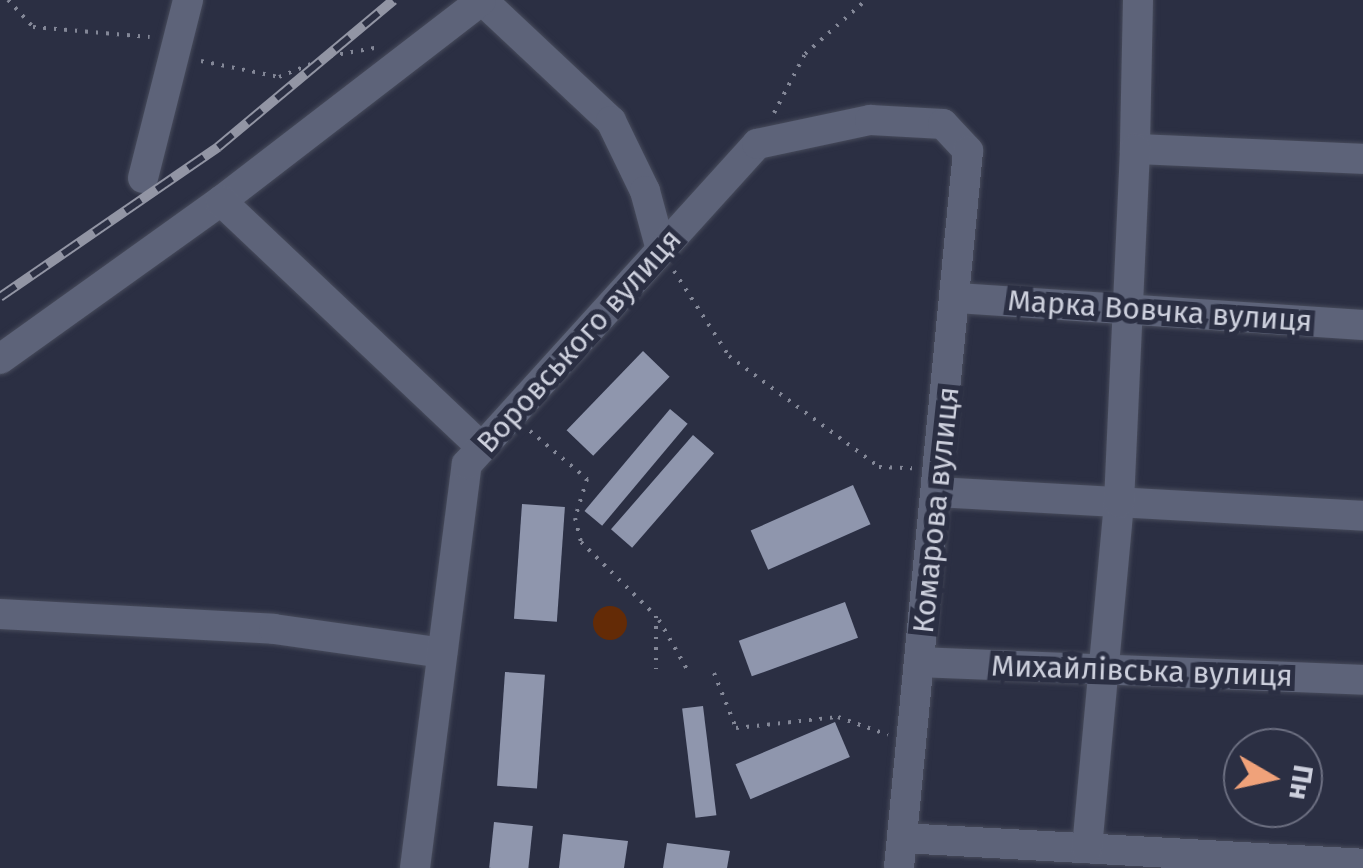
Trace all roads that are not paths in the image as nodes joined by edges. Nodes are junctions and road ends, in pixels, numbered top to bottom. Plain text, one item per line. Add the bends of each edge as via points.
1 (188, 0) edge
2 (1138, 0) edge
3 (482, 1) edge
4 (1135, 150) junction
5 (968, 151) joint
6 (1363, 160) edge
7 (142, 178) dead end
8 (221, 202) junction
9 (660, 250) junction
10 (958, 298) junction
11 (1126, 309) junction
12 (1363, 325) edge
13 (0, 359) edge
14 (482, 448) junction
15 (939, 481) junction
16 (1119, 502) junction
17 (1363, 516) edge
18 (0, 614) edge
19 (442, 653) junction
20 (920, 662) junction
21 (1104, 669) junction
22 (1363, 680) edge
23 (1087, 848) junction
24 (901, 853) edge
25 (1363, 864) edge
26 (415, 868) edge

1 - 7 street
2 - 4 street
3 - 8 street
3 - 9 street via 576,81 610,121 645,192
4 - 6 street
4 - 11 street
5 - 9 street, Воровського вулиця via 943,124 870,120 757,144
5 - 10 street, Комарова вулиця
8 - 13 street
8 - 14 street
9 - 14 street, Воровського вулиця
10 - 11 street, Марка Вовчка вулиця
10 - 15 street, Комарова вулиця
11 - 12 street, Марка Вовчка вулиця
11 - 16 street
14 - 19 street, Воровського вулиця via 467,464
15 - 16 street
15 - 20 street, Комарова вулиця
16 - 17 street
16 - 21 street
18 - 19 street via 274,630
19 - 26 street, Воровського вулиця
20 - 21 street, Михайлівська вулиця
20 - 24 street, Комарова вулиця
21 - 22 street, Михайлівська вулиця
21 - 23 street
23 - 24 street
23 - 25 street

